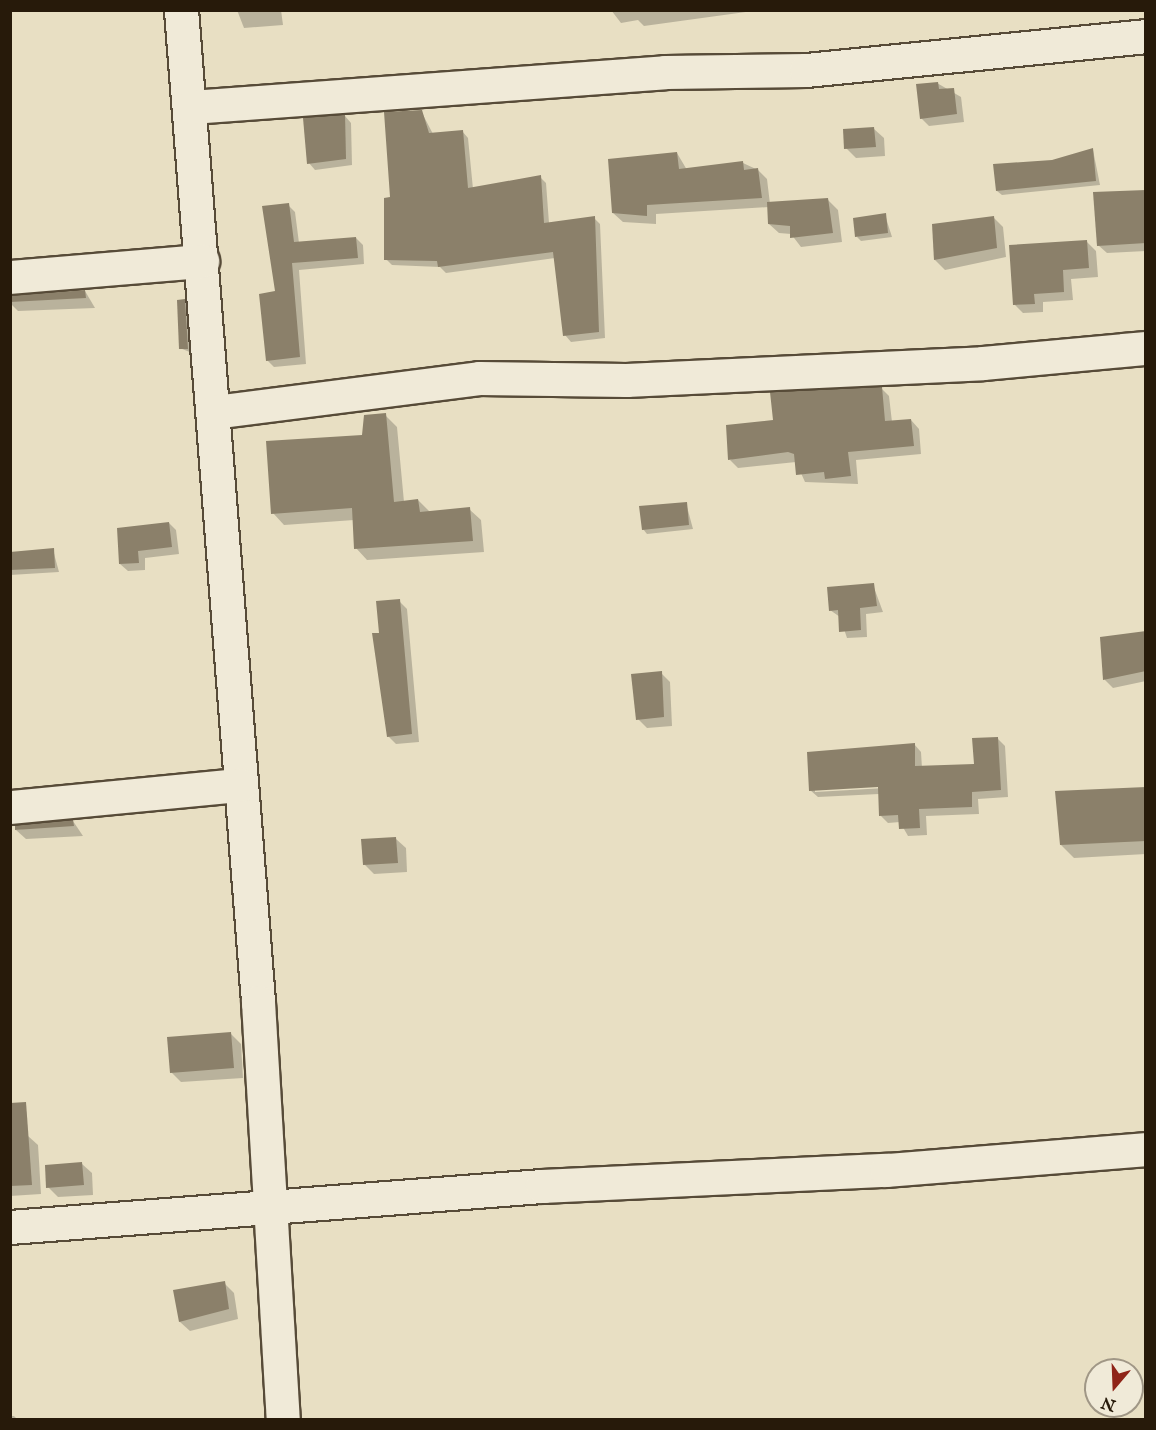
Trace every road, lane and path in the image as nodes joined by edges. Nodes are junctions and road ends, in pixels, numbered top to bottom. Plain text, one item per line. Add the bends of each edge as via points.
1 (181, 10) edge
2 (1146, 36) edge
3 (191, 107) junction
4 (202, 261) junction
5 (10, 277) edge
6 (1146, 348) edge
7 (214, 412) junction
8 (240, 785) junction
9 (10, 807) edge
10 (1146, 1149) edge
11 (271, 1205) junction
12 (10, 1227) edge
13 (283, 1419) edge

1 - 3 street
2 - 3 street via 806,70 665,72
3 - 4 street
4 - 5 street
4 - 7 street
6 - 7 street via 983,363 626,380 479,378
7 - 8 street
8 - 9 street
8 - 11 street
10 - 11 street via 886,1170
11 - 12 street
11 - 13 street

